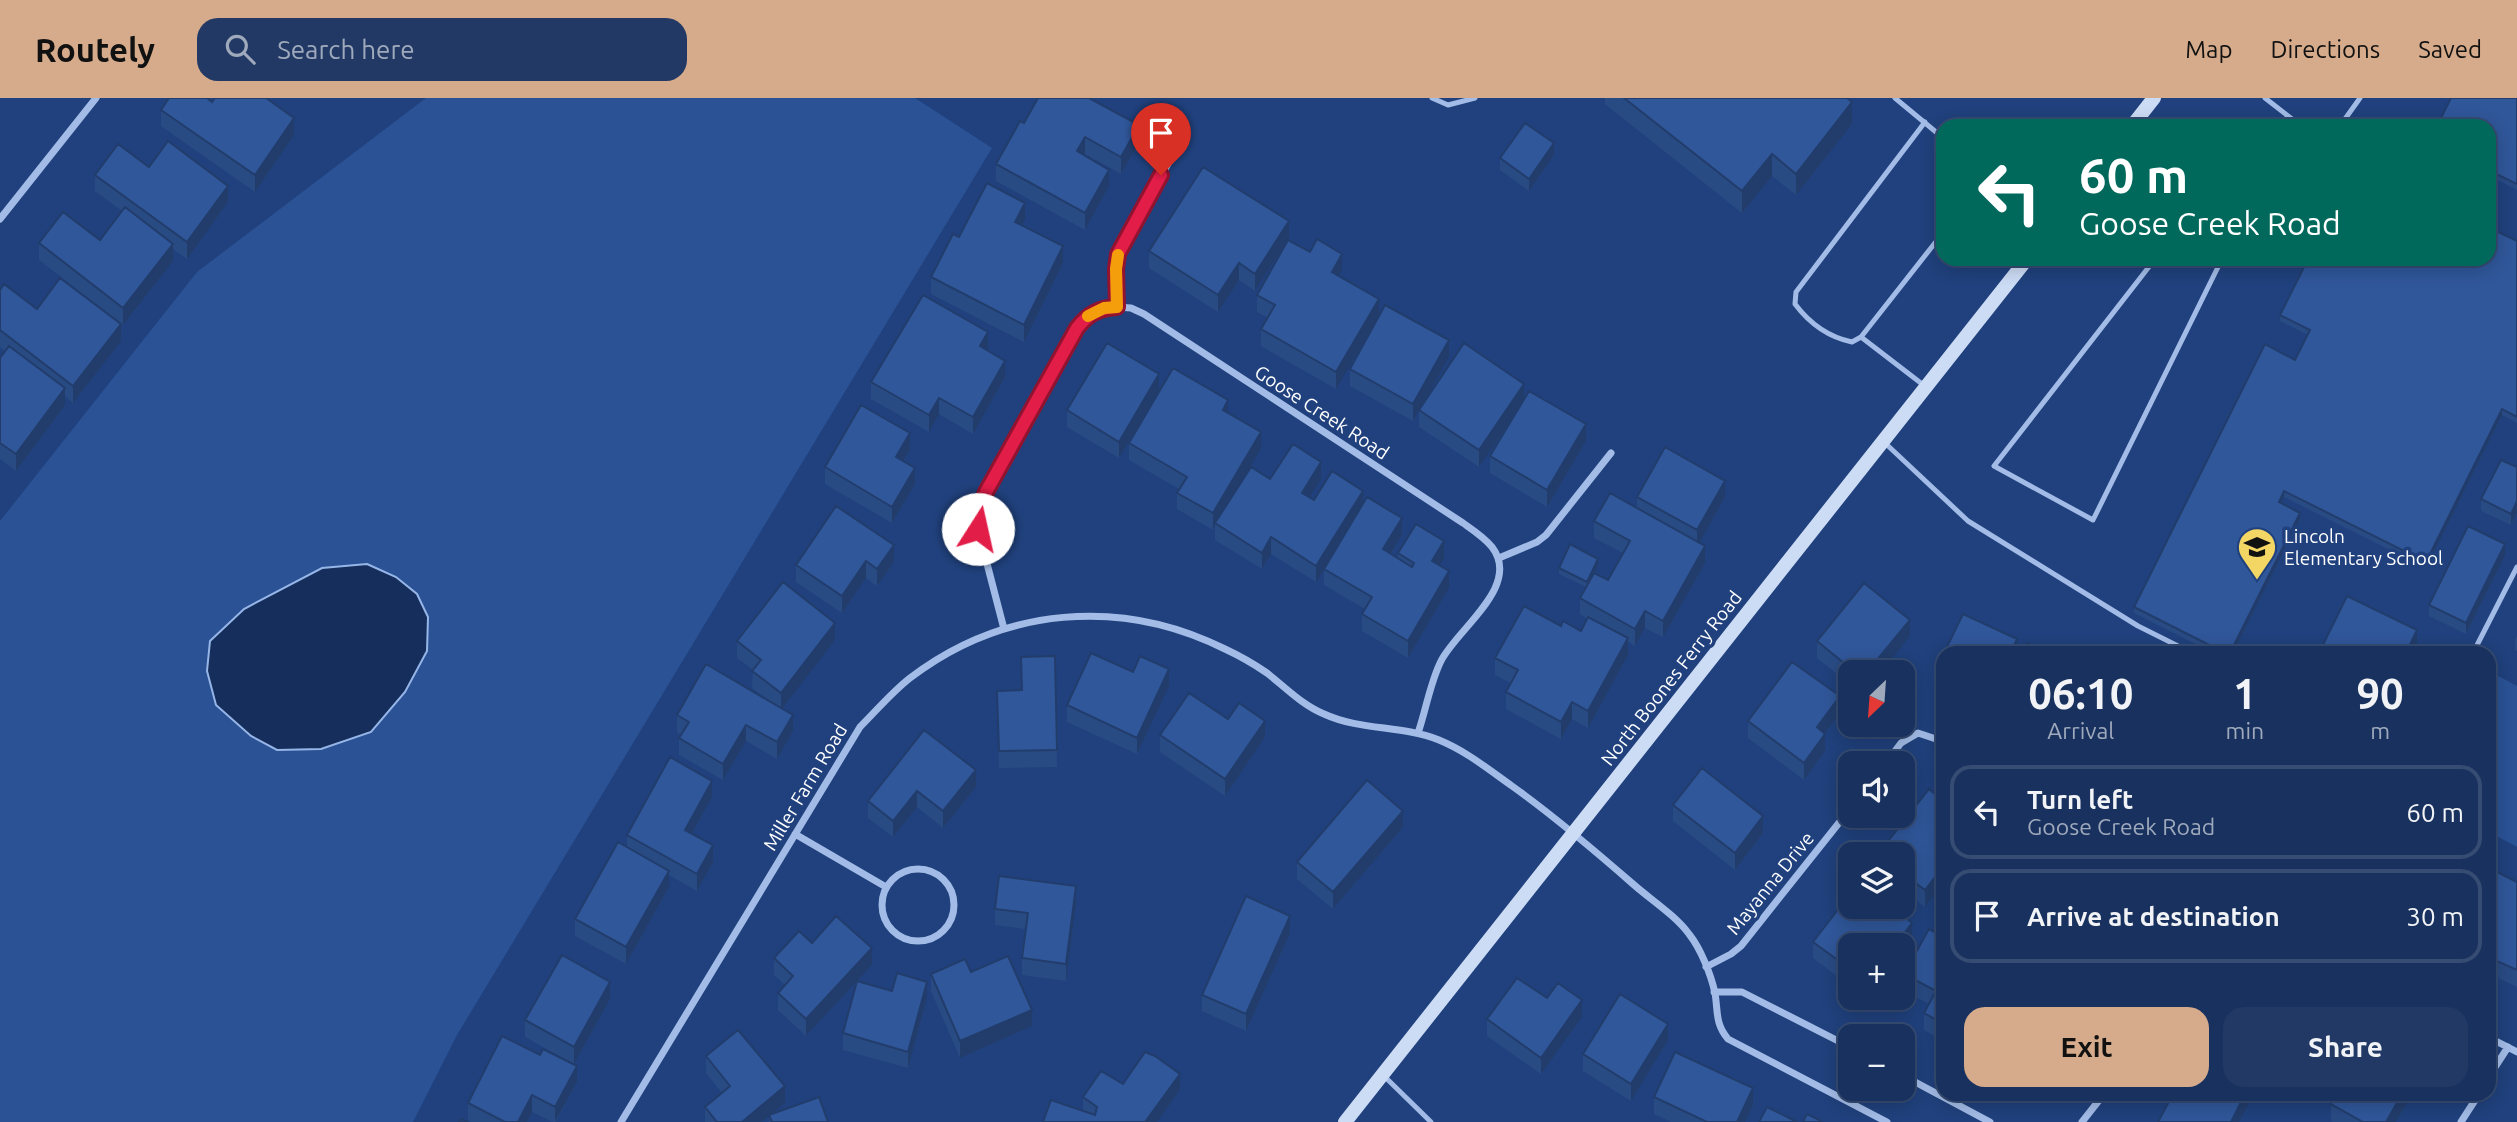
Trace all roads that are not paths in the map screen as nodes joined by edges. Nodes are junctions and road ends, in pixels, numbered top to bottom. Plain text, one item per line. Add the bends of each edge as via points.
1 (96, 98) edge
2 (1432, 98) edge
3 (1475, 98) edge
4 (1895, 98) edge
5 (2266, 98) edge
6 (2360, 98) edge
7 (2148, 100) edge
8 (2288, 116) junction
9 (2136, 119) edge
10 (2286, 119) edge
11 (2292, 119) edge
12 (2345, 119) edge
13 (1925, 122) junction
14 (1936, 132) edge
15 (1174, 153) dead end
16 (0, 219) edge
17 (1936, 242) edge
18 (2021, 266) edge
19 (2150, 266) edge
20 (2218, 266) edge
21 (1117, 307) junction
22 (1861, 337) junction
23 (1926, 387) junction
24 (1883, 441) junction
25 (1611, 453) dead end
26 (1499, 558) junction
27 (2517, 567) edge
28 (1004, 629) junction
29 (2178, 646) edge
30 (2477, 646) edge
31 (1418, 733) junction
32 (1936, 739) edge
33 (1895, 751) edge
34 (1838, 824) edge
35 (795, 834) junction
36 (1572, 834) junction
37 (886, 887) junction
38 (1706, 967) junction
39 (1714, 992) junction
40 (1838, 1041) edge
41 (2496, 1041) edge
42 (2508, 1047) junction
43 (2517, 1052) edge
44 (2496, 1066) edge
45 (1383, 1075) junction
46 (1915, 1082) edge
47 (1936, 1093) edge
48 (1951, 1101) edge
49 (2098, 1101) edge
50 (2474, 1101) edge
51 (621, 1122) edge
52 (1345, 1122) edge
53 (1432, 1122) edge
54 (1887, 1122) edge
55 (1990, 1122) edge
56 (2082, 1122) edge
57 (2461, 1122) edge

1 - 16 street
2 - 3 lane via 1448,105
4 - 13 lane
5 - 8 lane
6 - 12 lane
7 - 9 main road
8 - 10 lane
8 - 11 lane
13 - 14 lane
13 - 22 lane via 1796,292 1795,304 1826,333 1852,342
15 - 21 street via 1118,254
17 - 22 lane
18 - 23 main road, North Boones Ferry Road
19 - 20 lane via 1994,466 2093,520
21 - 26 street, Goose Creek Road via 1144,314 1463,523 1482,536
21 - 28 street via 1094,312 1077,328 981,504 978,529
22 - 23 lane
23 - 24 main road, North Boones Ferry Road
24 - 29 lane via 1968,521
24 - 36 main road, North Boones Ferry Road
25 - 26 street via 1546,536
26 - 31 street via 1492,593 1440,661
27 - 30 lane
28 - 31 street, Miller Farm Road via 1065,617 1112,617 1170,626 1250,661 1322,714 1360,726
28 - 35 street, Miller Farm Road via 950,652 909,679 860,727
31 - 36 street, Miller Farm Road via 1476,760
32 - 33 street via 1918,733
34 - 38 street, Mayanna Drive via 1741,946
35 - 37 street
35 - 51 street, Miller Farm Road
36 - 38 street, Miller Farm Road via 1682,926
36 - 45 main road, North Boones Ferry Road
37 - 37 street via 881,905 884,919 896,934 911,941 930,940 942,933 952,918 954,899 946,883 929,870 910,869
38 - 39 street, Miller Farm Road
39 - 40 street via 1742,992
39 - 54 street, Miller Farm Road via 1719,1028 1728,1038
41 - 42 street
42 - 43 street
42 - 44 street
45 - 52 main road, North Boones Ferry Road
45 - 53 lane
46 - 47 street
48 - 55 street
49 - 56 street
50 - 57 street

